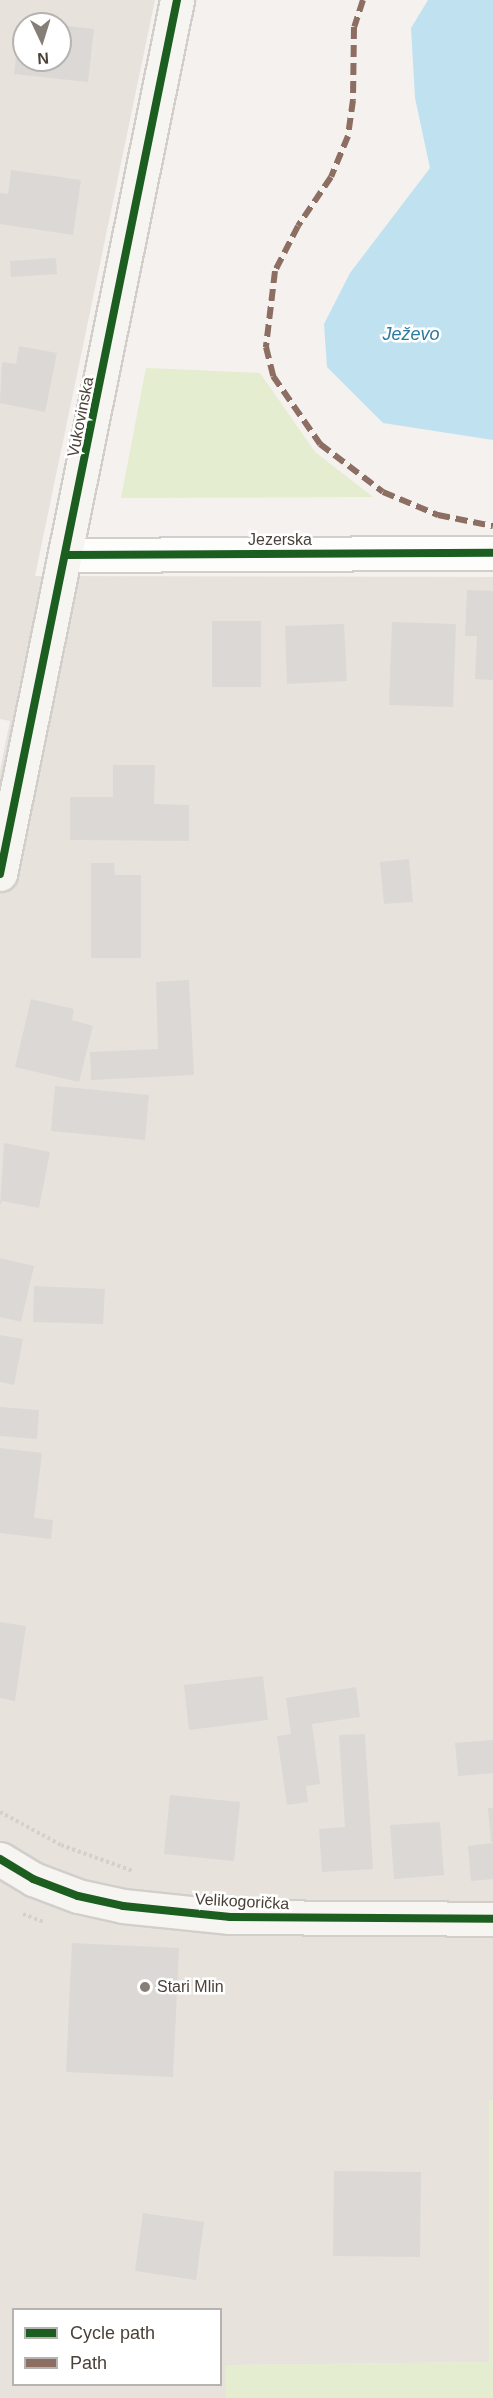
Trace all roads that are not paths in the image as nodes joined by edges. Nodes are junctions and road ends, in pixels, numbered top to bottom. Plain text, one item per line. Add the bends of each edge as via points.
1 (177, 0) edge
2 (493, 552) edge
3 (67, 555) junction
4 (0, 873) edge
5 (0, 1859) edge
6 (493, 1919) edge

1 - 3 main road, Vukovinska
2 - 3 street, Jezerska
3 - 4 main road, Vukovinska
5 - 6 main road, Velikogorička via 33,1879 78,1896 123,1906 230,1917

